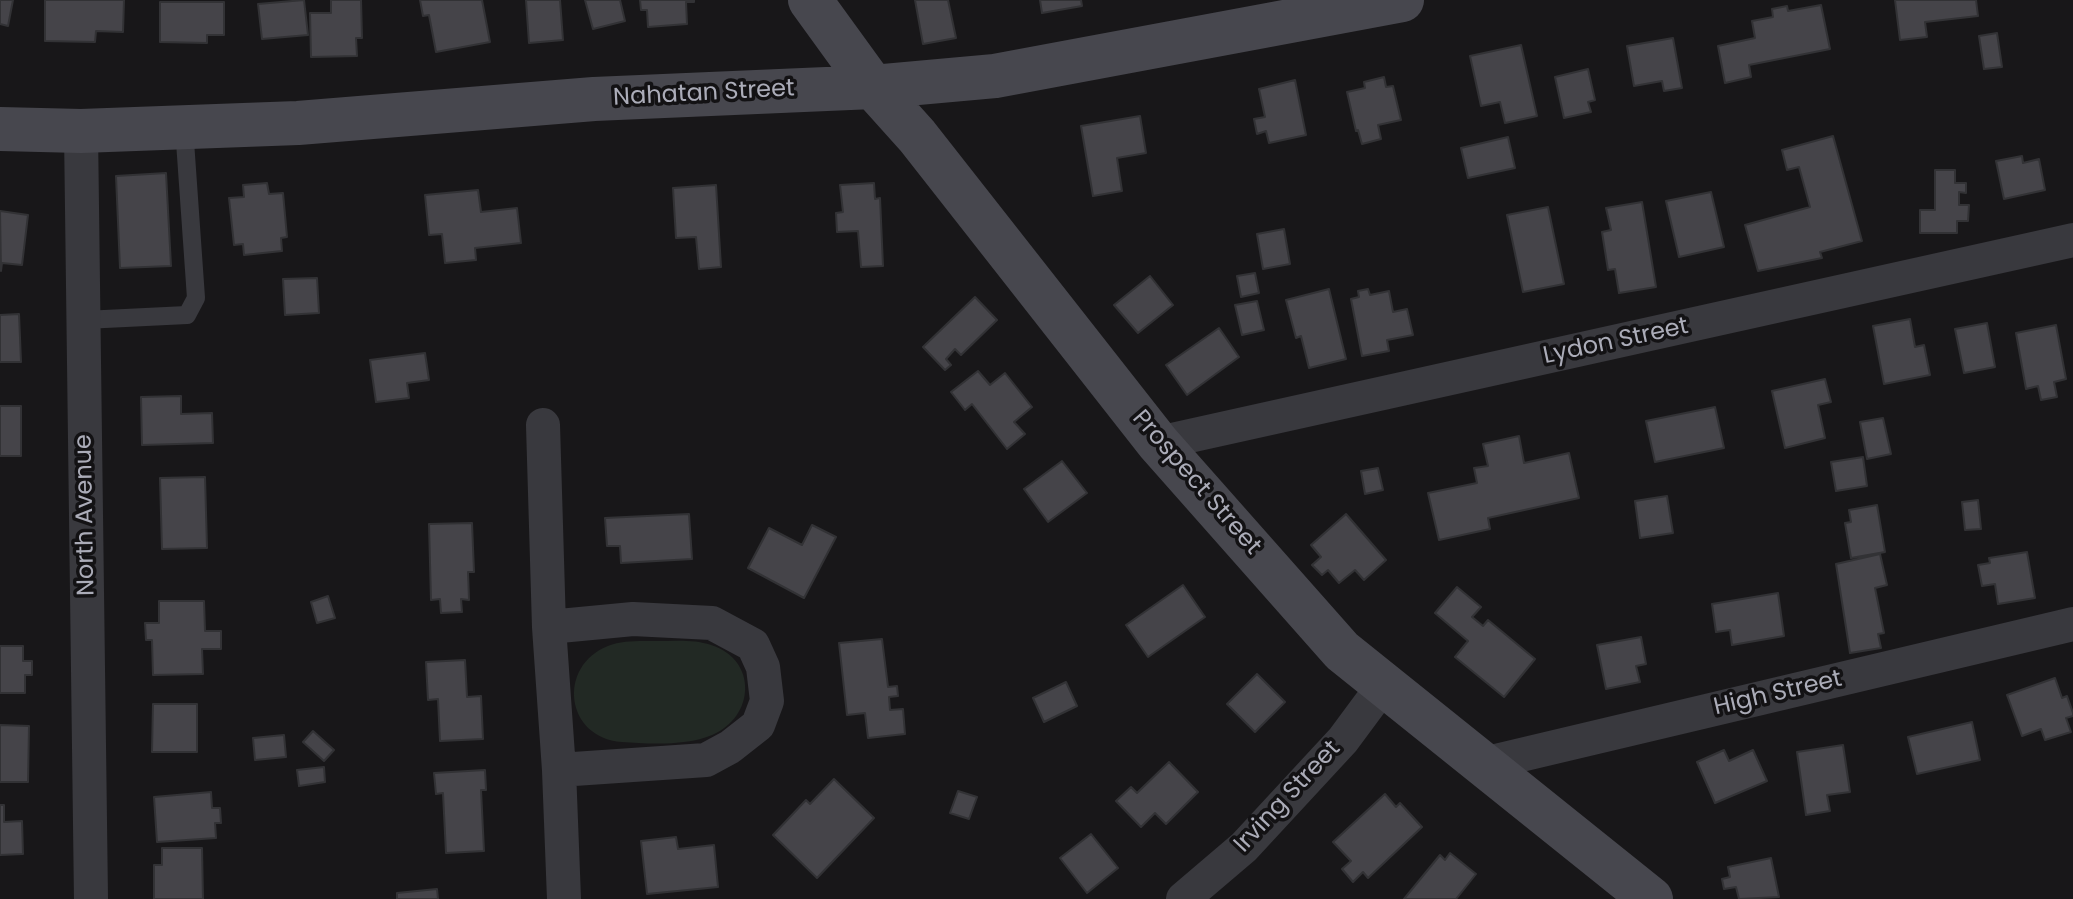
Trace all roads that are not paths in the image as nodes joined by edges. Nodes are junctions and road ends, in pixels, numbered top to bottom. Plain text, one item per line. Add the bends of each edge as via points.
1 (810, 0) edge
2 (1402, 0) edge
3 (873, 87) junction
4 (184, 127) junction
5 (0, 129) edge
6 (81, 131) junction
7 (2073, 240) edge
8 (84, 320) junction
9 (543, 425) dead end
10 (1158, 443) junction
11 (2073, 624) edge
12 (549, 627) junction
13 (1383, 686) junction
14 (1483, 764) junction
15 (559, 770) junction
16 (1636, 894) edge
17 (91, 899) edge
18 (564, 899) edge
19 (1183, 899) edge

1 - 3 main road, Prospect Street
2 - 3 main road, Nahatan Street via 995,76
3 - 4 main road, Nahatan Street via 594,99
3 - 10 main road, Prospect Street
4 - 6 main road, Nahatan Street
4 - 8 lane via 196,298 187,315
5 - 6 main road, Nahatan Street
6 - 8 street, North Avenue
7 - 10 street, Lydon Street
8 - 17 street, North Avenue
9 - 12 street
10 - 13 main road, Prospect Street via 1342,651
11 - 14 street, High Street
12 - 15 street
12 - 15 street via 633,619 712,623 753,645 763,667 767,701 758,725 706,760
13 - 14 main road, Prospect Street
13 - 19 street, Irving Street via 1343,740 1244,847
14 - 16 main road, Prospect Street
15 - 18 street

